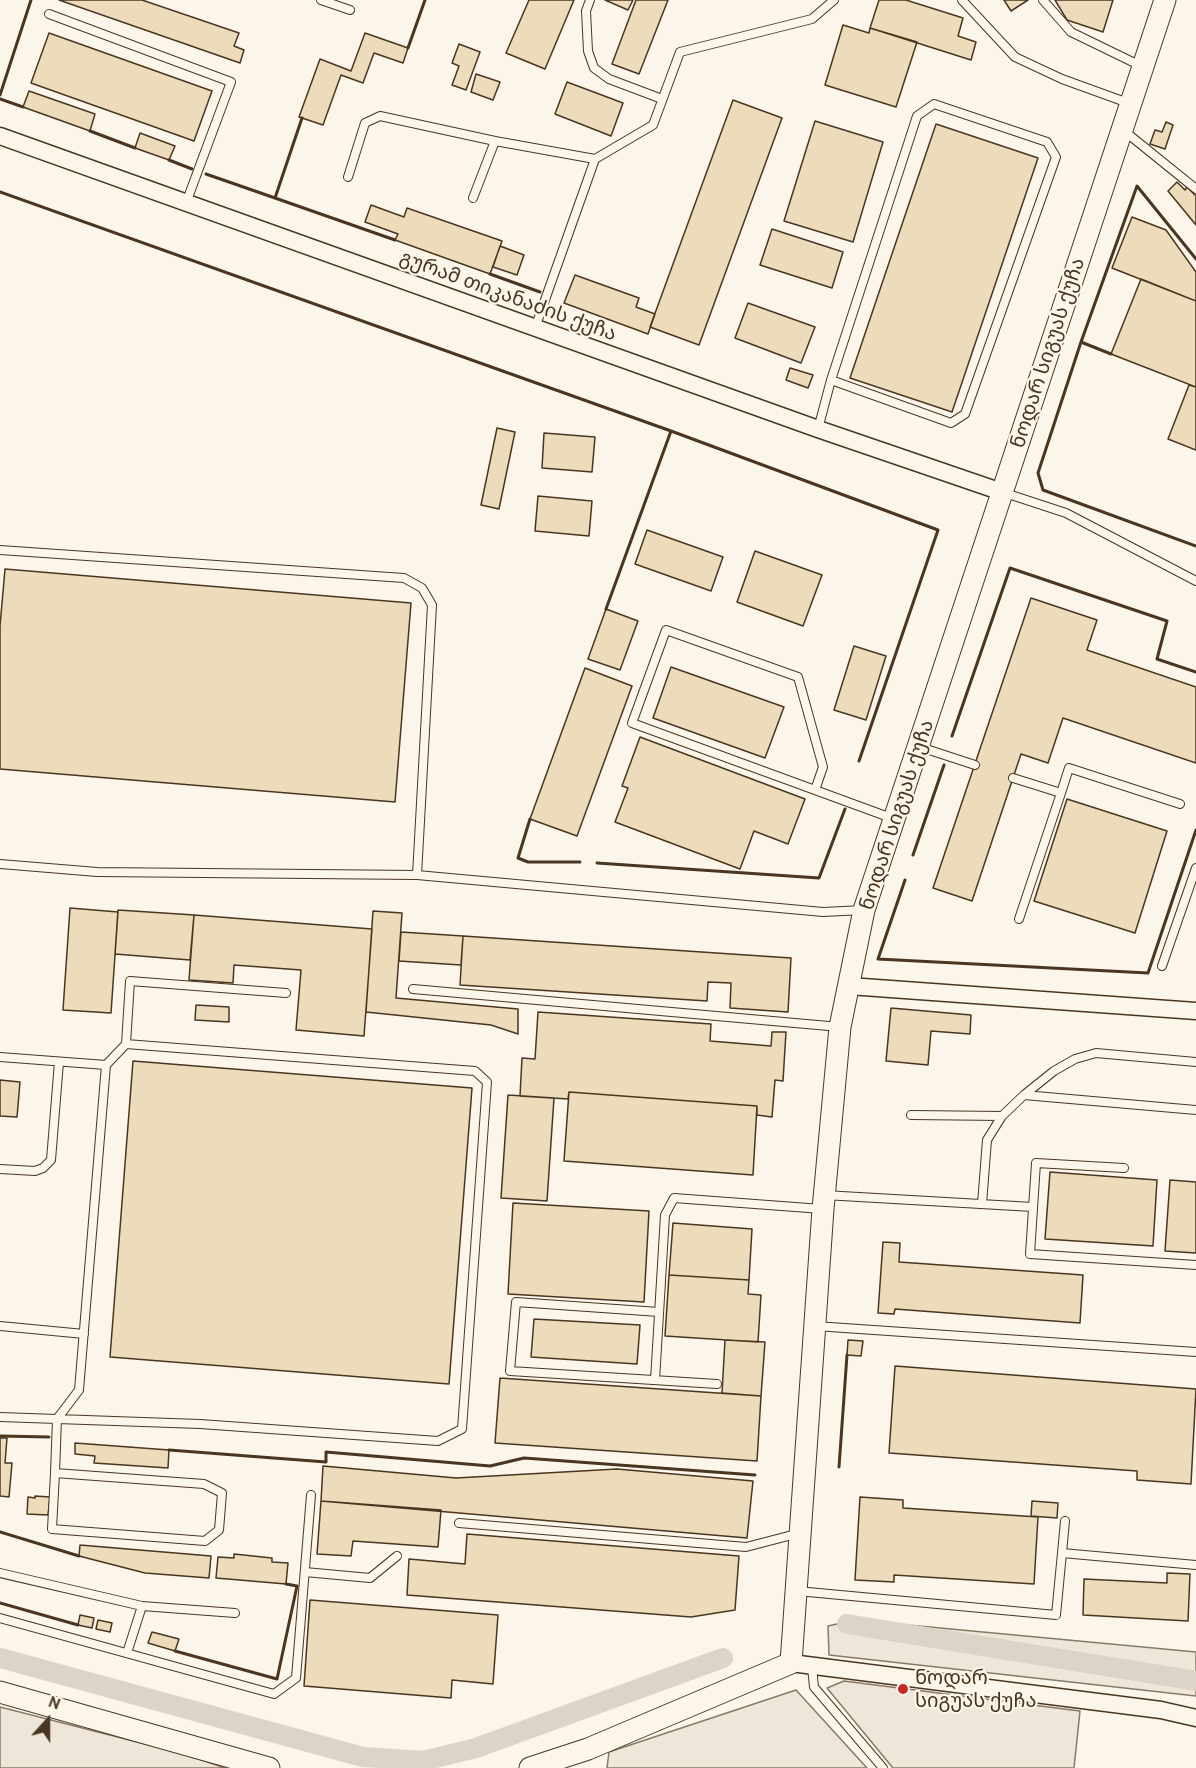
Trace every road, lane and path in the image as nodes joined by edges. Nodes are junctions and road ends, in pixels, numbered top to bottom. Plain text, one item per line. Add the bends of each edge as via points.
1 (321, 0) edge
2 (590, 0) edge
3 (834, 0) edge
4 (962, 0) edge
5 (1043, 0) edge
6 (1165, 0) edge
7 (350, 10) dead end
8 (49, 14) dead end
9 (1143, 67) junction
10 (662, 99) junction
11 (1131, 104) junction
12 (1123, 130) junction
13 (0, 136) edge
14 (495, 141) junction
15 (595, 159) junction
16 (348, 177) dead end
17 (1196, 189) edge
18 (473, 198) dead end
19 (186, 203) junction
20 (535, 328) junction
21 (831, 380) junction
22 (818, 429) junction
23 (1002, 492) junction
24 (0, 550) edge
25 (1196, 581) edge
26 (919, 747) junction
27 (975, 765) dead end
28 (1013, 778) dead end
29 (815, 790) junction
30 (1060, 794) junction
31 (1180, 804) dead end
32 (895, 819) junction
33 (0, 864) edge
34 (1196, 868) edge
35 (417, 875) junction
36 (864, 909) junction
37 (1019, 919) dead end
38 (1162, 966) dead end
39 (849, 986) junction
40 (413, 989) dead end
41 (286, 993) dead end
42 (1196, 1011) edge
43 (840, 1027) junction
44 (126, 1044) junction
45 (0, 1057) edge
46 (58, 1062) junction
47 (1196, 1062) edge
48 (106, 1065) junction
49 (1023, 1095) junction
50 (1196, 1110) edge
51 (910, 1115) dead end
52 (1002, 1116) junction
53 (1124, 1168) dead end
54 (0, 1169) edge
55 (823, 1202) junction
56 (982, 1204) junction
57 (1033, 1207) junction
58 (1196, 1265) edge
59 (659, 1312) junction
60 (0, 1326) edge
61 (815, 1326) junction
62 (84, 1334) junction
63 (1196, 1352) edge
64 (655, 1380) junction
65 (717, 1383) dead end
66 (0, 1417) edge
67 (57, 1419) junction
68 (55, 1473) junction
69 (311, 1496) dead end
70 (1065, 1521) dead end
71 (459, 1523) dead end
72 (800, 1532) junction
73 (1062, 1553) junction
74 (397, 1556) dead end
75 (1196, 1565) edge
76 (305, 1572) junction
77 (0, 1573) edge
78 (796, 1591) junction
79 (142, 1606) junction
80 (235, 1613) dead end
81 (0, 1618) edge
82 (127, 1653) junction
83 (791, 1663) junction
84 (812, 1667) junction
85 (0, 1692) edge
86 (1196, 1718) edge
87 (269, 1768) edge
88 (530, 1768) edge
89 (883, 1768) edge

1 - 7 lane
2 - 10 lane via 586,11 588,51 594,68 609,79
3 - 10 lane via 812,19 680,52
4 - 11 lane via 1015,57 1062,80
5 - 9 lane via 1071,32
6 - 9 street, ნოდარ სიგუას ქუჩა
8 - 19 lane via 231,82
9 - 11 street, ნოდარ სიგუას ქუჩა
10 - 15 lane via 653,125
11 - 12 street, ნოდარ სიგუას ქუჩა
12 - 17 lane
12 - 23 street, ნოდარ სიგუას ქუჩა
13 - 19 street, გურამ თიკანაძის ქუჩა
14 - 15 lane
14 - 16 lane via 380,116 365,123
14 - 18 lane
15 - 20 lane
19 - 20 street, გურამ თიკანაძის ქუჩა
20 - 22 street, გურამ თიკანაძის ქუჩა
21 - 21 lane via 917,116 934,104 1047,142 1056,156 965,414 951,423
21 - 22 lane
22 - 23 street, გურამ თიკანაძის ქუჩა
23 - 25 lane via 1066,513
23 - 26 street, ნოდარ სიგუას ქუჩა
24 - 35 lane via 404,578 422,588 432,605
26 - 27 lane
26 - 32 street, ნოდარ სიგუას ქუჩა
28 - 30 lane
29 - 29 lane via 632,723 666,630 798,677 823,767
29 - 32 lane
30 - 31 lane via 1069,768
30 - 37 lane
32 - 36 street, ნოდარ სიგუას ქუჩა
33 - 35 lane via 97,872
34 - 38 lane
35 - 36 lane via 823,912
36 - 39 street, ნოდარ სიგუას ქუჩა
39 - 42 street
39 - 43 street, ნოდარ სიგუას ქუჩა
40 - 43 lane
41 - 44 lane via 130,981
43 - 55 street, ნოდარ სიგუას ქუჩა
44 - 48 lane
44 - 67 lane via 475,1071 487,1082 462,1429 438,1441 200,1424
45 - 46 lane
46 - 48 lane
46 - 54 lane via 51,1160 35,1171
47 - 49 lane via 1096,1053 1054,1071
48 - 62 lane
49 - 50 lane
49 - 52 lane
51 - 52 lane
52 - 56 lane via 987,1140
53 - 57 lane via 1036,1163
55 - 56 lane
55 - 59 lane via 674,1198 664,1215
55 - 61 street, ნოდარ სიგუას ქუჩა
56 - 57 lane
57 - 58 lane via 1030,1254
59 - 64 lane
59 - 64 lane via 516,1302 510,1371
60 - 62 lane
61 - 63 lane
61 - 72 street, ნოდარ სიგუას ქუჩა
62 - 67 lane via 79,1390
64 - 65 lane
66 - 67 lane
67 - 68 lane
68 - 68 lane via 52,1528 205,1541 219,1530 222,1493 204,1484
69 - 76 lane
70 - 73 lane
71 - 72 lane via 746,1546
72 - 78 street, ნოდარ სიგუას ქუჩა
73 - 75 lane
73 - 78 lane via 1056,1615
74 - 76 lane via 370,1578
76 - 82 lane via 296,1678 274,1694
77 - 79 lane
78 - 83 street, ნოდარ სიგუას ქუჩა
79 - 80 lane
79 - 82 lane
81 - 82 lane
83 - 84 street
83 - 88 street via 588,1749
84 - 86 street via 1161,1710
84 - 89 lane via 814,1687
85 - 87 street

